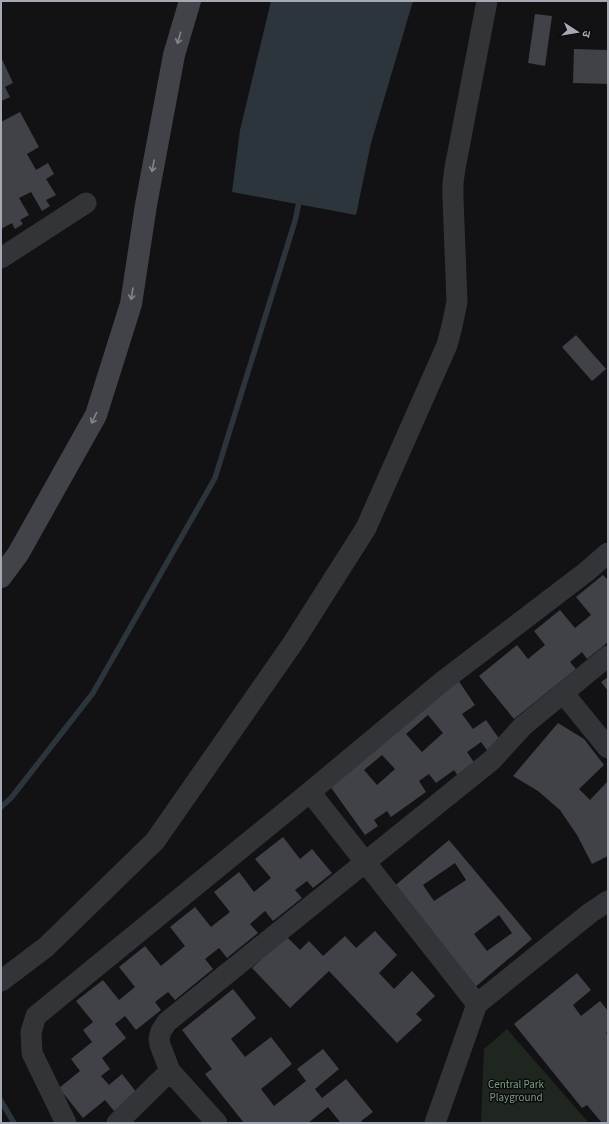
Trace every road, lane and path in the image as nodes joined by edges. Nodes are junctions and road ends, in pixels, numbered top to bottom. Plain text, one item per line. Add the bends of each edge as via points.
1 (190, 1) edge
2 (487, 1) edge
3 (86, 203) dead end
4 (1, 258) edge
5 (608, 553) edge
6 (1, 576) edge
7 (608, 656) edge
8 (564, 694) junction
9 (608, 748) edge
10 (310, 792) junction
11 (366, 862) junction
12 (608, 901) edge
13 (1, 981) edge
14 (477, 1004) junction
15 (170, 1071) junction
16 (66, 1123) edge
17 (117, 1123) edge
18 (218, 1123) edge
19 (435, 1123) edge

1 -> 6 street via 174,55 146,205 131,304 96,415 18,554
2 - 13 street via 453,183 457,302 452,326 447,345 366,528 292,643 155,841 46,947
3 - 4 street
5 - 10 street via 443,681
7 - 8 street
8 - 9 street
8 - 11 street via 524,726 492,760
10 - 11 street
10 - 16 street via 36,1016 32,1032 32,1053
11 - 14 street
11 - 15 street via 167,1022 159,1038
12 - 14 street
14 - 19 street
15 - 17 street
15 - 18 street

